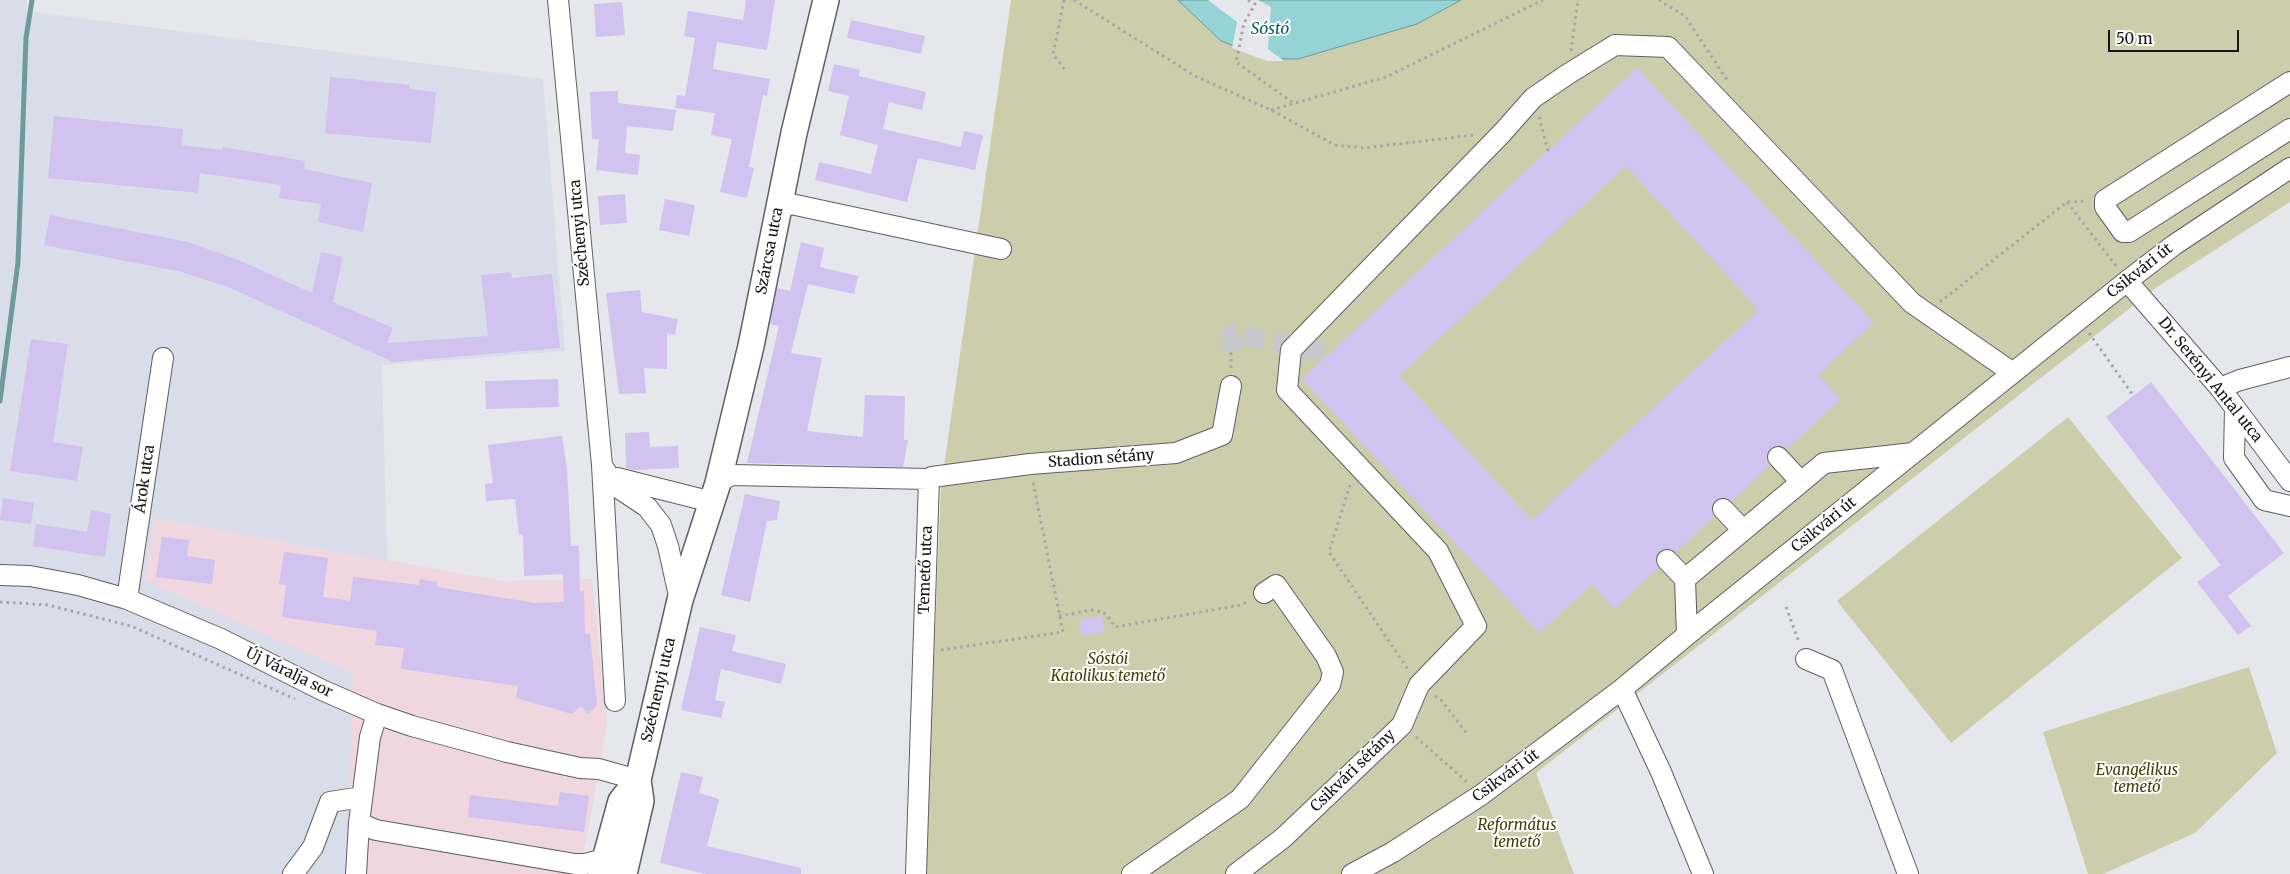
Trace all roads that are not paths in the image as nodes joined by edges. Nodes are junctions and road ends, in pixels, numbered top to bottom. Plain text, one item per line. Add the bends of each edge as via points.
1 (558, 0) edge
2 (826, 0) edge
3 (2290, 82) edge
4 (2290, 129) edge
5 (2290, 168) edge
6 (778, 208) junction
7 (1001, 249) dead end
8 (2127, 281) junction
9 (163, 358) dead end
10 (2290, 367) edge
11 (2013, 373) junction
12 (1231, 386) dead end
13 (2220, 388) junction
14 (2235, 408) junction
15 (1913, 453) junction
16 (1778, 457) dead end
17 (602, 466) junction
18 (928, 479) junction
19 (2290, 481) edge
20 (1801, 482) junction
21 (715, 492) junction
22 (2290, 506) edge
23 (1723, 509) dead end
24 (1743, 530) junction
25 (1668, 560) dead end
26 (0, 575) edge
27 (1685, 579) junction
28 (1264, 593) road end
29 (127, 600) junction
30 (680, 600) junction
31 (1687, 635) junction
32 (1806, 659) road end
33 (1622, 689) junction
34 (615, 702) dead end
35 (377, 714) junction
36 (638, 780) junction
37 (362, 797) junction
38 (359, 823) junction
39 (600, 869) edge
40 (293, 874) edge
41 (356, 874) edge
42 (624, 874) edge
43 (916, 874) edge
44 (1132, 874) edge
45 (1236, 874) edge
46 (1352, 874) edge
47 (1703, 874) edge
48 (1908, 874) edge

1 - 17 street, Széchenyi utca
2 - 6 main road, Szárcsa utca
3 - 4 street via 2104,200 2105,207 2123,232 2129,232
5 - 8 street, Csikvári út via 2174,244
6 - 7 street via 791,204
6 - 21 main road, Szárcsa utca via 751,346
8 - 11 street, Csikvári út
8 - 13 street, Dr. Serényi Antal utca
9 - 29 street, Árok utca
10 - 13 street
11 - 15 street, Csikvári út
11 - 45 street, Csikvári sétány via 1919,308 1668,47 1615,45 1568,74 1533,98 1291,350 1287,390 1438,551 1476,626 1419,685 1402,725 1284,838
12 - 18 street, Stadion sétány via 1222,435 1176,453 1030,464
13 - 14 street, Dr. Serényi Antal utca
14 - 19 street, Dr. Serényi Antal utca
14 - 22 street via 2234,458 2264,500
15 - 20 street via 1824,463
15 - 31 street, Csikvári út
16 - 20 street
17 - 21 street via 616,478
17 - 30 street, Széchenyi utca via 614,485 647,507 661,525
17 - 34 street, Széchenyi utca
18 - 21 street via 731,475
18 - 43 street, Temető utca
20 - 24 street
21 - 30 main road, Széchenyi utca
23 - 24 street
24 - 27 street
25 - 27 street
26 - 29 street, Új Váralja sor via 30,576 78,585
27 - 31 street
28 - 44 street via 1276,585 1326,656 1333,672 1330,685 1240,799
29 - 35 street, Új Váralja sor via 221,639
30 - 36 main road, Széchenyi utca
31 - 33 street, Csikvári út
32 - 48 street via 1832,670
33 - 46 street, Csikvári út via 1481,795 1393,852
33 - 47 street
35 - 36 street, Új Váralja sor via 459,740 598,775
35 - 37 street via 370,737
36 - 39 main road, Széchenyi utca via 621,800
36 - 42 main road, Széchenyi utca via 641,801
37 - 38 street
37 - 40 street via 330,802 313,847
38 - 39 street via 376,830
38 - 41 street

